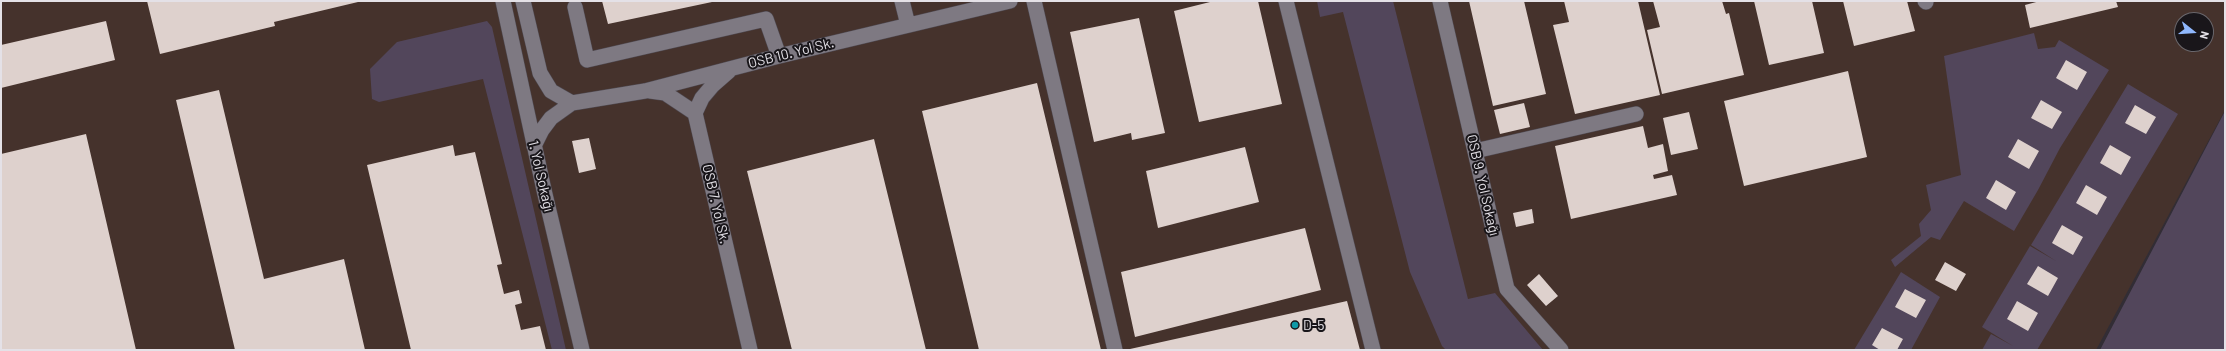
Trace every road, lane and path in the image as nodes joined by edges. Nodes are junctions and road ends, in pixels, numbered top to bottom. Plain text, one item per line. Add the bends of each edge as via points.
1 (902, 1) edge
2 (1010, 1) edge
3 (1034, 1) edge
4 (1286, 1) edge
5 (1440, 1) edge
6 (524, 3) edge
7 (504, 6) edge
8 (575, 7) dead end
9 (908, 25) junction
10 (779, 56) junction
11 (732, 68) junction
12 (645, 91) junction
13 (572, 103) junction
14 (695, 113) junction
15 (1636, 114) dead end
16 (534, 146) junction
17 (1475, 151) junction
18 (582, 350) edge
19 (750, 350) edge
20 (1115, 350) edge
21 (1373, 350) edge
22 (1561, 350) edge

1 - 9 street
2 - 9 street, OSB 10. Yol Sk.
3 - 20 street
4 - 21 street
5 - 17 street, OSB 9. Yol Sokağı
6 - 7 street
6 - 13 street via 540,73 551,91
7 - 16 street, 1. Yol Sokağı
8 - 10 street via 587,60 766,19
9 - 10 street, OSB 10. Yol Sk.
10 - 11 street, OSB 10. Yol Sk.
11 - 12 street, OSB 10. Yol Sk.
11 - 14 street via 702,98
12 - 13 street, OSB 10. Yol Sk.
12 - 14 street via 665,94
13 - 16 street via 551,118
14 - 19 street, OSB 7. Yol Sk.
15 - 17 street
16 - 18 street, 1. Yol Sokağı
17 - 22 street, OSB 9. Yol Sokağı via 1507,289

